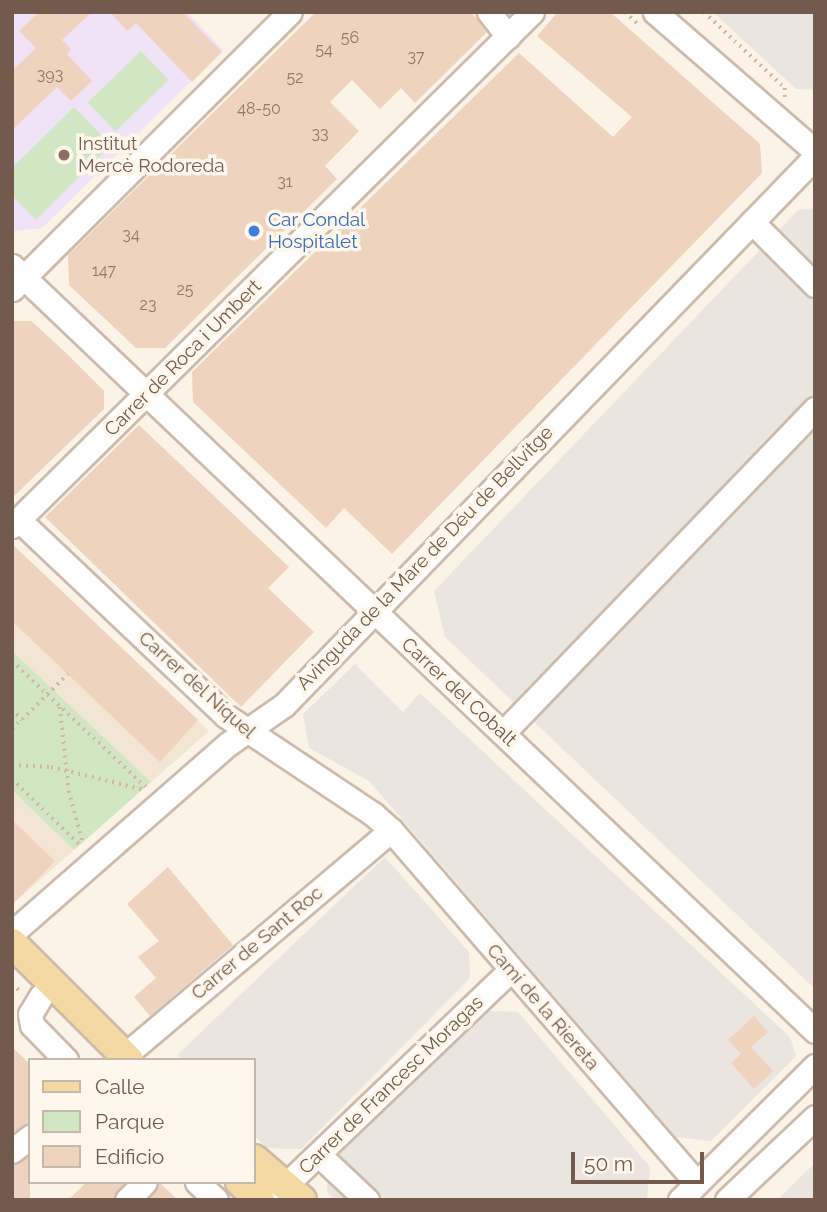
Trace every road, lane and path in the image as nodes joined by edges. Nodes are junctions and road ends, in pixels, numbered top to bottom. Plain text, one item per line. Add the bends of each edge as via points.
1 (290, 12) edge
2 (532, 12) edge
3 (655, 12) edge
4 (704, 12) edge
5 (493, 17) edge
6 (791, 105) dead end
7 (815, 151) edge
8 (815, 158) edge
9 (752, 222) junction
10 (16, 277) edge
11 (815, 285) edge
12 (145, 394) junction
13 (815, 409) edge
14 (15, 523) edge
15 (373, 611) junction
16 (12, 660) edge
17 (68, 674) dead end
18 (48, 694) junction
19 (60, 706) junction
20 (12, 709) edge
21 (22, 720) junction
22 (12, 729) edge
23 (245, 732) junction
24 (503, 733) junction
25 (12, 765) edge
26 (66, 771) junction
27 (12, 779) edge
28 (391, 831) junction
29 (12, 933) edge
30 (12, 943) edge
31 (12, 969) edge
32 (510, 970) junction
33 (41, 996) junction
34 (815, 1031) edge
35 (64, 1058) edge
36 (118, 1058) edge
37 (815, 1066) edge
38 (815, 1117) edge
39 (319, 1155) junction
40 (256, 1161) edge
41 (697, 1183) junction
42 (143, 1184) edge
43 (199, 1184) edge
44 (242, 1184) edge
45 (286, 1195) edge
46 (127, 1200) edge
47 (216, 1200) edge
48 (260, 1200) edge
49 (367, 1200) edge
50 (680, 1200) edge
51 (727, 1200) edge

1 - 10 street
2 - 5 street, Carrer de Roca i Umbert
3 - 7 street
4 - 6 path via 785,88 785,100
5 - 12 street, Carrer de Roca i Umbert
8 - 9 street, Avinguda de la Mare de Déu de Bellvitge
9 - 11 street
9 - 15 street, Avinguda de la Mare de Déu de Bellvitge
10 - 12 street, Carrer del Cobalt
12 - 14 street, Carrer de Roca i Umbert
12 - 15 street, Carrer del Cobalt
13 - 24 street
14 - 23 street, Carrer del Níquel
15 - 23 street, Avinguda de la Mare de Déu de Bellvitge via 284,705
15 - 24 street, Carrer del Cobalt
16 - 18 path
17 - 18 path
18 - 19 path
18 - 21 path
19 - 26 path
19 - 26 path via 150,792
20 - 21 path
21 - 22 path
23 - 28 street, Carrer del Níquel via 373,814
23 - 29 street, Avinguda de la Mare de Déu de Bellvitge
24 - 34 street, Carrer del Cobalt
25 - 26 path
26 - 27 path via 85,849
28 - 32 street, Camí de la Riereta
28 - 36 street, Carrer de Sant Roc
30 - 36 main road
31 - 33 main road
32 - 39 street, Carrer de Francesc Moragas
32 - 41 street, Camí de la Riereta
33 - 35 street via 30,1014 32,1025
33 - 36 main road
37 - 41 street
38 - 51 street
39 - 45 street, Carrer de Francesc Moragas
39 - 49 street
40 - 45 main road
41 - 50 street
42 - 46 street
43 - 47 street
44 - 48 main road

